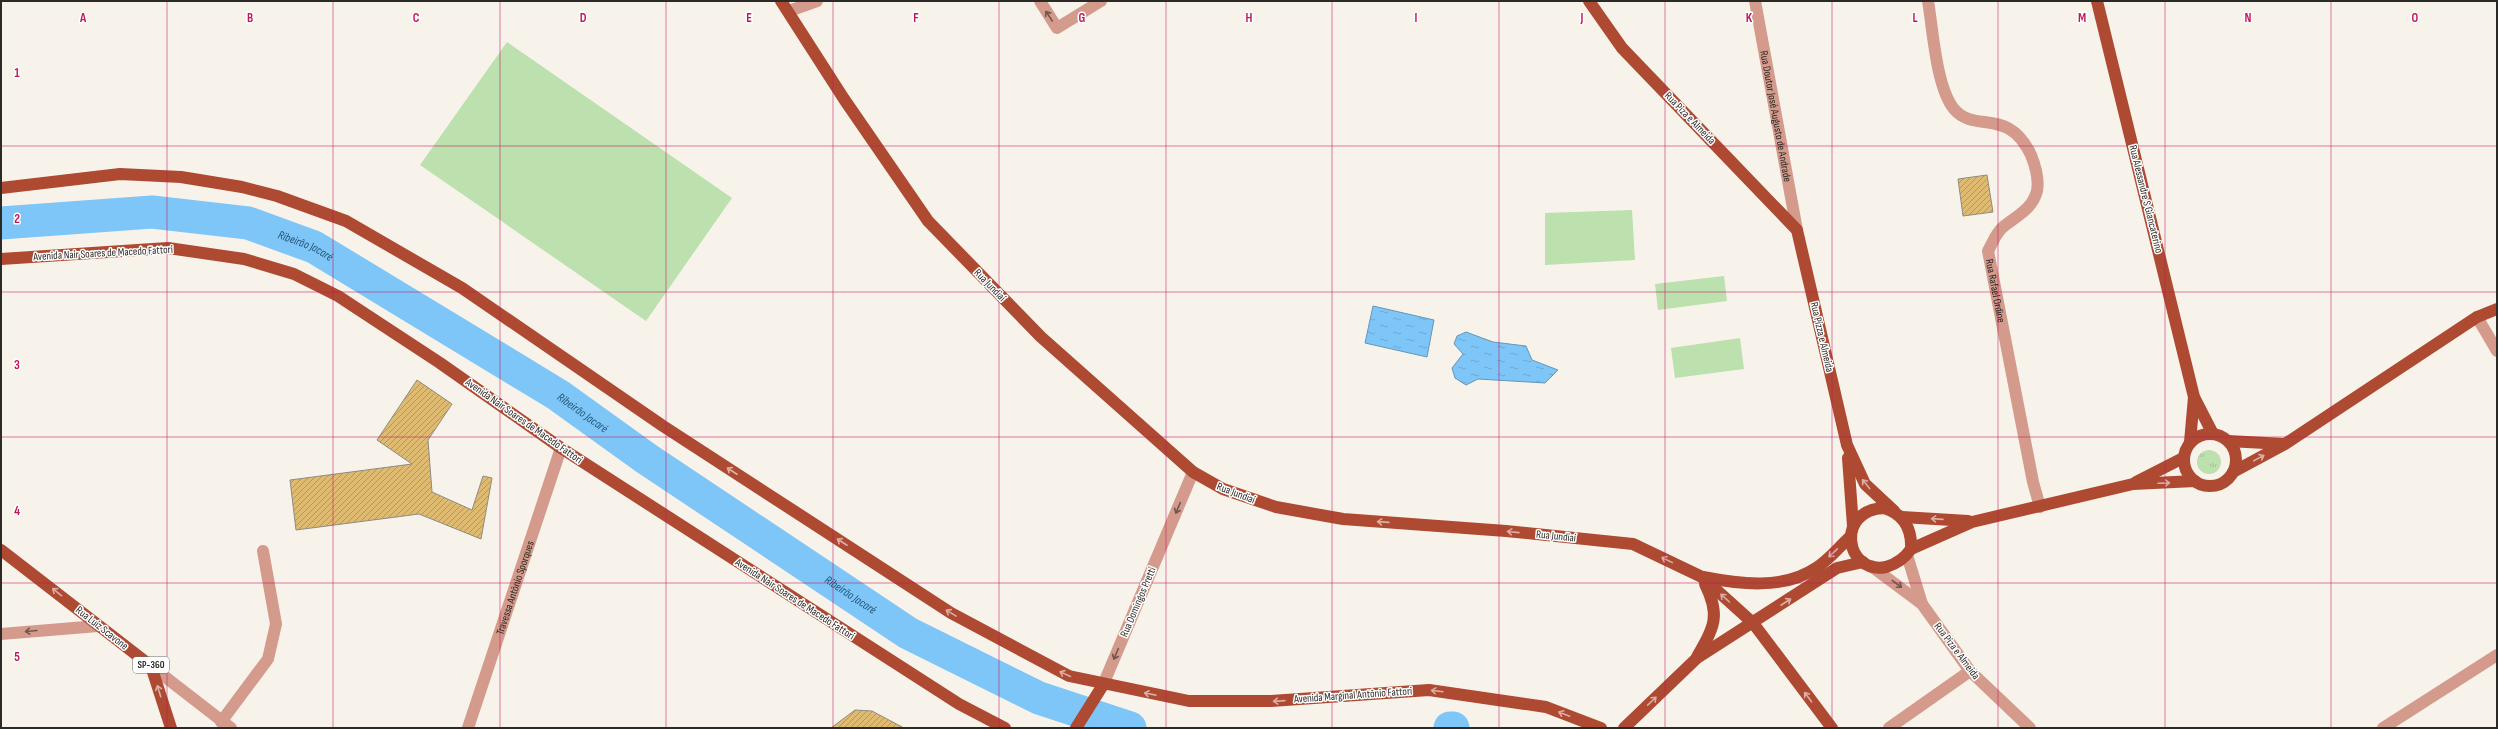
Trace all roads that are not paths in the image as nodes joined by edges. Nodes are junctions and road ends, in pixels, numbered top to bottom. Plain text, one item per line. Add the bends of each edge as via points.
1 (781, 1) edge
2 (818, 1) edge
3 (1040, 1) edge
4 (1101, 1) edge
5 (1589, 1) edge
6 (1755, 1) edge
7 (1928, 1) edge
8 (2097, 1) edge
9 (789, 11) junction
10 (1, 188) edge
11 (1797, 230) junction
12 (1, 259) edge
13 (2497, 309) edge
14 (2477, 317) junction
15 (2497, 351) edge
16 (2194, 397) junction
17 (2213, 434) junction
18 (2228, 441) junction
19 (2190, 442) junction
20 (1847, 444) junction
21 (2285, 444) junction
22 (561, 448) junction
23 (2183, 458) junction
24 (1193, 472) junction
25 (2233, 472) junction
26 (2195, 481) junction
27 (2133, 484) junction
28 (2040, 507) junction
29 (1898, 514) junction
30 (1972, 522) junction
31 (1852, 532) junction
32 (1, 550) edge
33 (263, 551) dead end
34 (1909, 552) junction
35 (1867, 564) junction
36 (1702, 577) junction
37 (1922, 604) junction
38 (1753, 623) junction
39 (98, 626) junction
40 (1, 634) edge
41 (2497, 655) edge
42 (1697, 658) junction
43 (151, 666) junction
44 (1970, 671) junction
45 (1100, 689) junction
46 (226, 725) edge
47 (171, 728) edge
48 (468, 728) edge
49 (1005, 728) edge
50 (1076, 728) edge
51 (1601, 728) edge
52 (1624, 728) edge
53 (1832, 728) edge
54 (1889, 728) edge
55 (2030, 728) edge
56 (2383, 728) edge

1 - 9 main road, Rua Jundiaí
2 - 9 street
4 -> 3 street via 1057,28
5 - 11 main road, Rua Piza e Almeida via 1622,48
6 - 11 street, Rua Doutor José Augusto de Andrade
7 - 28 street, Rua Rafael Ordine via 1943,91 1955,111 1969,118 2008,127 2017,133 2035,165 2037,190 2027,210 2001,228 1988,251
8 - 16 main road, Rua Alessandre S Giancaterino
9 - 24 main road, Rua Jundiaí via 844,99 928,221 1041,337
45 -> 10 main road, Avenida Marginal Antônio Fattori via 1069,676 951,613 663,426 462,288 346,221 277,196 242,187 181,177 120,174
11 - 20 main road, Rua Pizza e Almeida
12 - 22 main road, Avenida Nair Soares de Macedo Fattori via 168,248 244,259 294,274 338,296 440,363
13 - 14 main road
14 - 15 street
14 - 21 main road
16 - 17 main road, Rua Alessandre S Giancaterino
16 - 19 main road, Rua Alessandre S Giancaterino
17 - 18 main road
17 - 19 main road via 2197,437
18 - 21 main road
18 - 25 main road via 2236,456
19 - 23 main road
29 -> 20 main road, Rua Pizza e Almeida via 1864,484
20 - 31 main road, Rua Pizza e Almeida
25 -> 21 main road
22 - 48 street, Travessa Antônio Sporques
22 - 49 main road, Avenida Nair Soares de Macedo Fattori via 959,704
23 - 26 main road via 2184,467
23 - 27 main road
36 -> 24 main road, Rua Jundiaí via 1633,544 1506,531 1343,519 1276,507 1223,489
24 -> 45 street, Rua Domingos Pretti
25 - 26 main road via 2220,484 2207,486
27 -> 26 main road
27 - 28 main road
28 - 30 main road
30 -> 29 main road
29 - 31 main road via 1884,508 1870,510 1858,518
29 - 34 main road via 1910,534
30 - 34 main road
31 - 35 main road via 1856,555
31 -> 36 main road via 1816,568 1794,578 1739,584
39 -> 32 main road, Rua Luiz Scavone / SP-360 via 26,567
33 - 46 street via 276,624 268,659
34 - 35 main road via 1891,565
34 - 37 street
35 -> 37 street
38 -> 35 main road via 1837,568
38 -> 36 main road, Rua Jundiaí
36 - 42 main road via 1713,600 1715,615 1714,628
37 - 44 street, Rua Piza e Almeida
38 - 42 main road
53 -> 38 main road, Rua Jundiaí
39 -> 40 street
39 - 43 main road, Rua Luiz Scavone / SP-360
41 - 56 street
52 -> 42 main road
43 - 46 street
47 -> 43 main road, SP-360
44 - 54 street
44 - 55 street, Rua Piza e Almeida
45 - 50 main road, Rua Domingos Pretti
51 -> 45 main road, Avenida Marginal Antônio Fattori via 1546,707 1429,690 1271,702 1189,701

